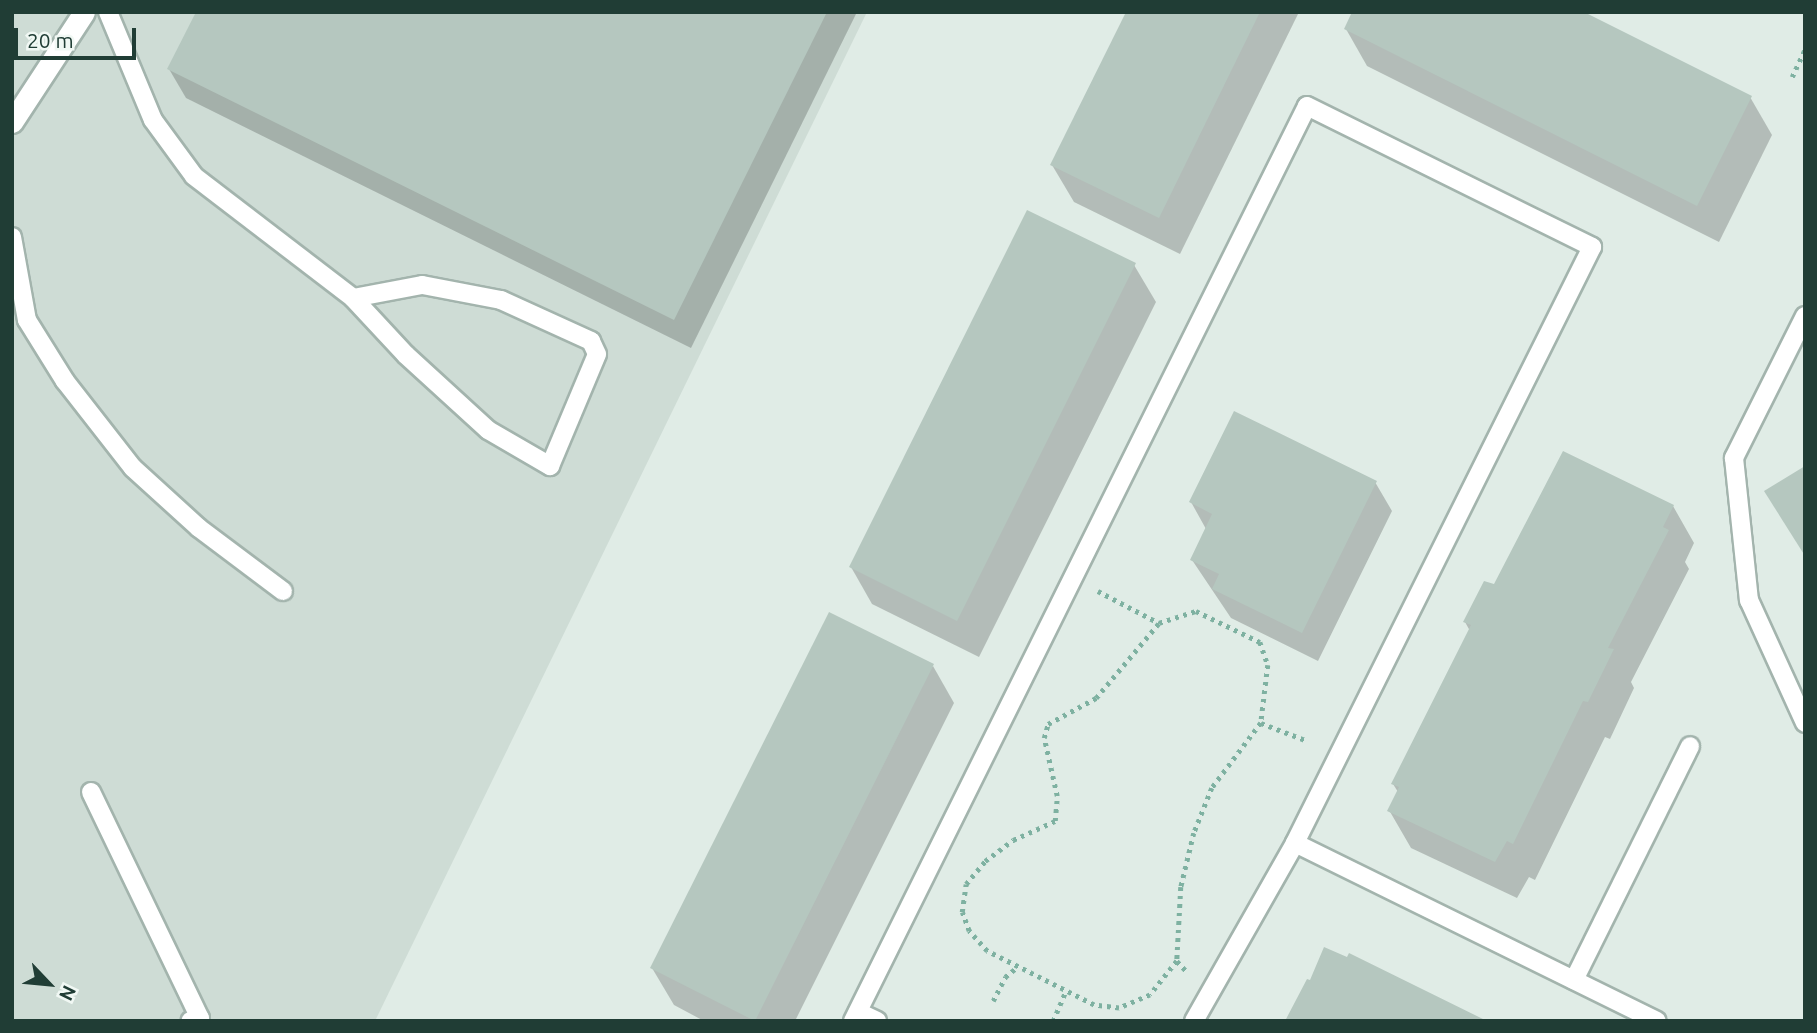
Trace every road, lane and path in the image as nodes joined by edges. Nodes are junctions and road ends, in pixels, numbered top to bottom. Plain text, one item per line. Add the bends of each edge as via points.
1 (84, 12) edge
2 (108, 12) edge
3 (1805, 49) edge
4 (1792, 77) dead end
5 (12, 122) edge
6 (12, 237) edge
7 (353, 298) junction
8 (1805, 316) edge
9 (1094, 589) dead end
10 (283, 591) dead end
11 (1159, 623) junction
12 (1038, 722) dead end
13 (1261, 723) junction
14 (1805, 723) edge
15 (1048, 724) junction
16 (1305, 740) dead end
17 (1690, 746) dead end
18 (91, 792) dead end
19 (1295, 843) junction
20 (1177, 961) junction
21 (1016, 968) junction
22 (1189, 974) dead end
23 (1574, 980) junction
24 (1065, 993) junction
25 (993, 1001) dead end
26 (855, 1016) edge
27 (197, 1020) edge
28 (877, 1021) edge
29 (1053, 1021) edge
30 (1194, 1021) edge
31 (1657, 1021) edge

1 - 5 street
2 - 7 lane via 153,120 194,176
3 - 4 path
6 - 10 lane via 27,320 65,381 133,468 199,528
7 - 7 lane via 406,355 488,430 551,466 597,354 591,341 501,300 422,285
8 - 14 lane via 1734,458 1749,600
9 - 11 path
11 - 13 path via 1196,611 1260,642 1268,665
11 - 15 path via 1096,698
12 - 15 path
13 - 16 path
13 - 20 path via 1212,788 1194,832 1181,887
15 - 21 path via 1044,738 1057,796 1055,821 1013,840 985,861 966,884 962,912 969,931 986,951
17 - 23 lane
18 - 27 lane
19 - 23 lane
19 - 26 lane via 1592,247 1307,106
19 - 30 lane
20 - 22 path
20 - 24 path via 1150,995 1119,1008 1094,1005
21 - 24 path
21 - 25 path via 1005,977
23 - 31 lane
24 - 29 path
26 - 28 lane

